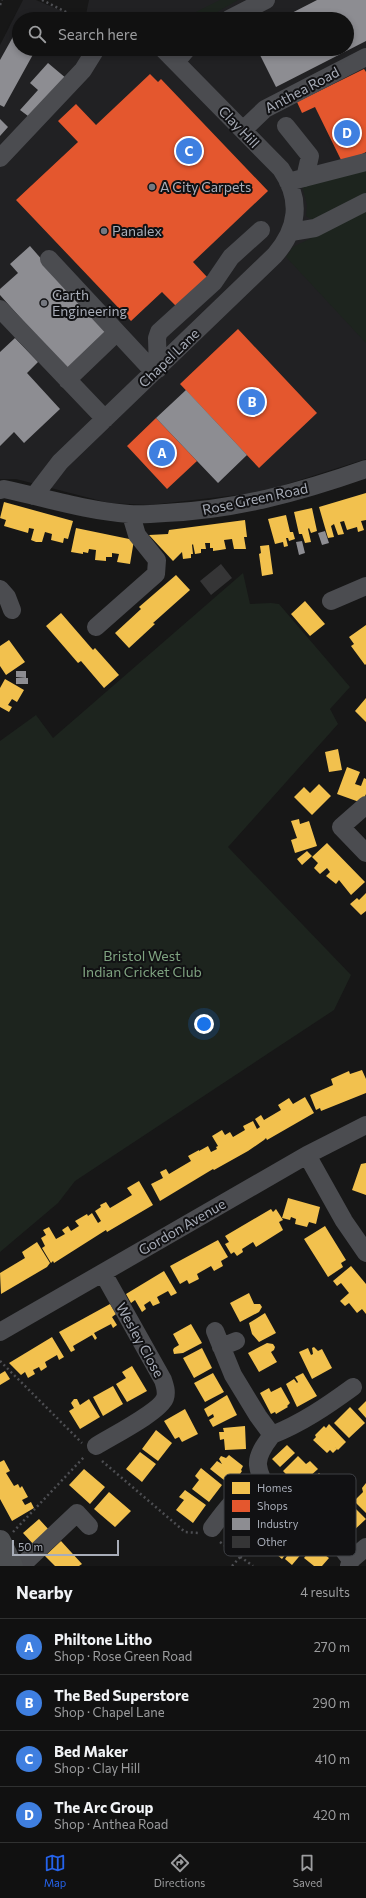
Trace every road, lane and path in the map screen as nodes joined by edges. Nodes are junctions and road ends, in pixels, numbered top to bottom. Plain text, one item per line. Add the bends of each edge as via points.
1 (2, 0) edge
2 (42, 0) edge
3 (266, 0) edge
4 (0, 5) edge
5 (66, 12) edge
6 (242, 12) edge
7 (92, 56) edge
8 (182, 56) edge
9 (366, 57) edge
10 (286, 126) dead end
11 (243, 130) junction
12 (0, 158) edge
13 (366, 162) edge
14 (305, 178) junction
15 (288, 182) junction
16 (366, 202) edge
17 (293, 224) junction
18 (261, 230) dead end
19 (48, 259) dead end
20 (0, 309) edge
21 (116, 333) junction
22 (156, 370) junction
23 (67, 380) junction
24 (104, 419) junction
25 (366, 469) edge
26 (0, 490) edge
27 (34, 496) junction
28 (131, 514) junction
29 (366, 586) edge
30 (0, 589) edge
31 (332, 600) dead end
32 (12, 610) dead end
33 (96, 627) dead end
34 (366, 805) edge
35 (366, 853) edge
36 (366, 1125) edge
37 (307, 1155) junction
38 (366, 1253) edge
39 (103, 1273) junction
40 (0, 1332) edge
41 (224, 1340) dead end
42 (0, 1361) edge
43 (353, 1387) dead end
44 (272, 1435) junction
45 (92, 1450) junction
46 (262, 1474) edge
47 (224, 1513) edge
48 (89, 1526) dead end
49 (210, 1533) junction
50 (1, 1542) edge
51 (224, 1543) edge
52 (366, 1547) edge
53 (241, 1556) joint
54 (350, 1563) edge
55 (12, 1566) edge
56 (21, 1566) edge
57 (232, 1566) edge
58 (253, 1566) edge

1 - 4 path
2 - 5 path
3 - 6 street
7 - 12 street via 83,70
8 - 11 street, Clay Hill
9 - 11 street, Anthea Road via 265,108
10 - 14 street via 310,156
11 - 15 street, Clay Hill via 281,169
13 - 14 street
14 - 15 street
15 - 17 street, Clay Hill via 292,196
16 - 17 street via 315,228
17 - 22 street, Chapel Lane via 275,255
18 - 22 street via 231,257 214,282 159,332
19 - 21 street
20 - 23 street
21 - 22 street
21 - 23 street
22 - 24 street, Chapel Lane
23 - 24 street
24 - 27 street, Chapel Lane via 57,466
25 - 28 street, Rose Green Road via 314,487 252,503 192,512
26 - 27 street, Rose Green Road
27 - 28 street, Rose Green Road via 95,510
28 - 33 street via 137,535 157,560 156,574
29 - 31 street
30 - 32 street via 8,597
34 - 35 street via 342,827
36 - 37 street, Gordon Avenue
37 - 38 street via 344,1221
37 - 39 street, Gordon Avenue
39 - 40 street, Gordon Avenue
39 - 45 street, Wesley Close via 163,1380 166,1391 161,1405 151,1413
41 - 44 street via 233,1375
42 - 45 path
43 - 44 street via 333,1392 296,1426
44 - 46 street via 262,1450 258,1465
45 - 49 path via 185,1532
45 - 50 path
47 - 49 street
48 - 56 street via 77,1514
49 - 51 path
50 - 55 main road
52 - 54 street
53 - 57 path
53 - 58 path

